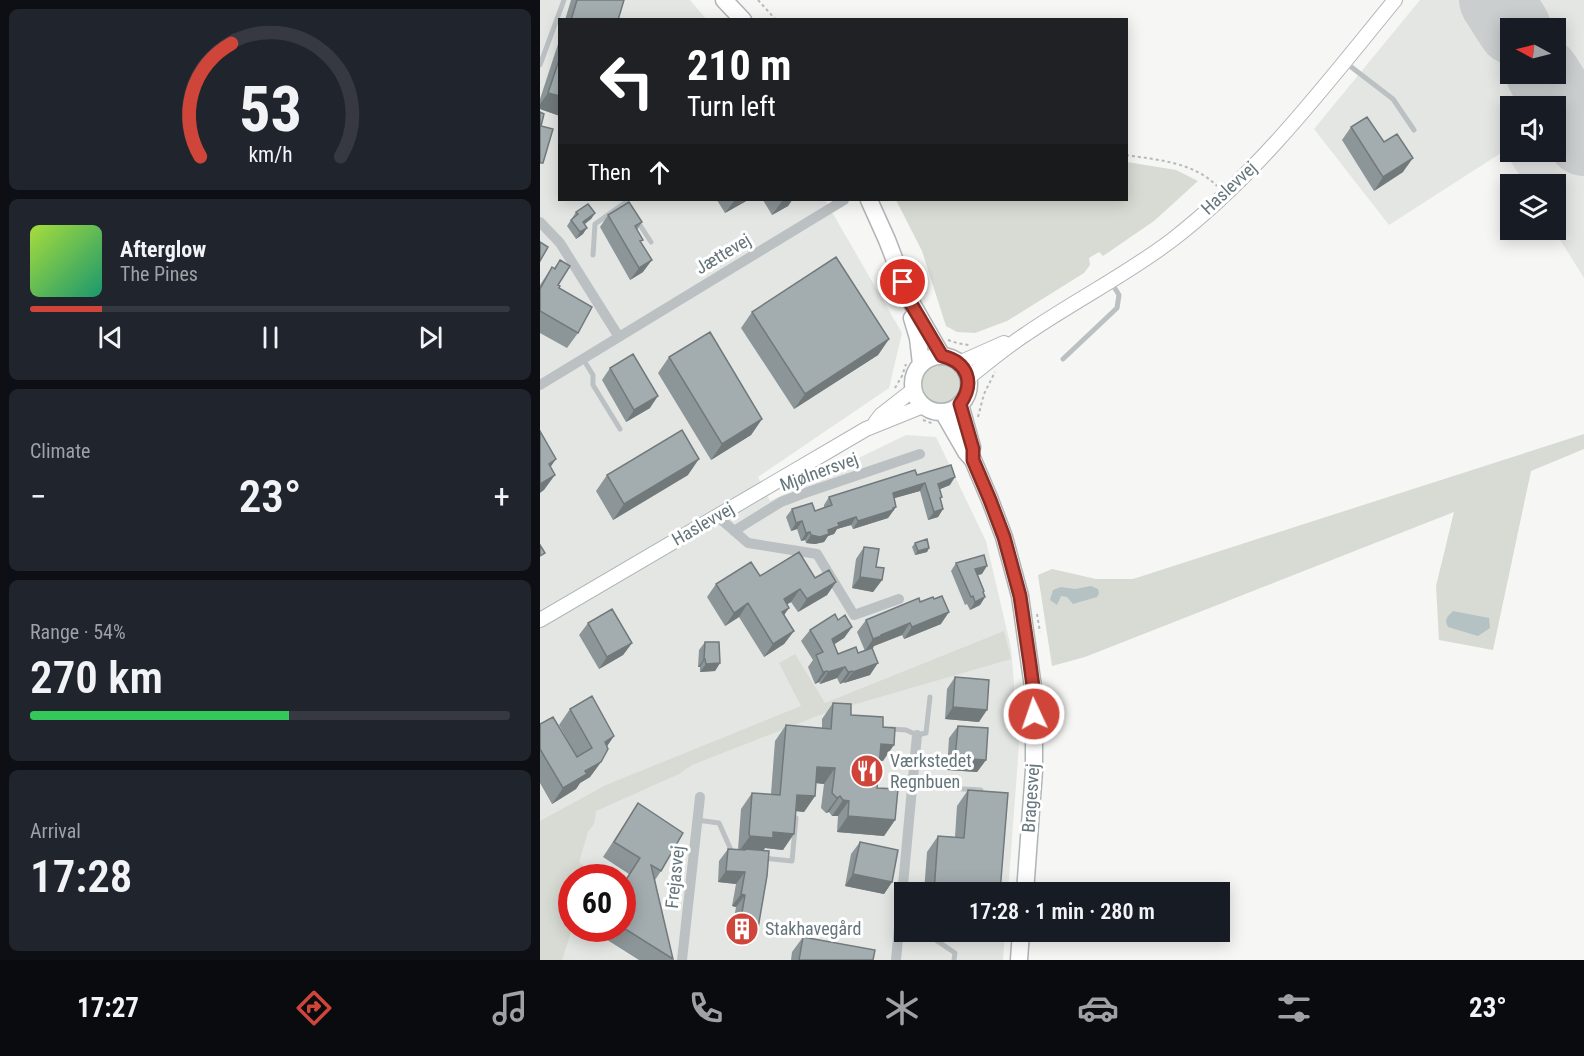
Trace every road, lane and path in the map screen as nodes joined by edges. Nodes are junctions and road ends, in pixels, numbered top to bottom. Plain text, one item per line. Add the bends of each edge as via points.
1 (564, 0) edge
2 (724, 0) edge
3 (758, 0) edge
4 (1395, 0) edge
5 (741, 18) edge
6 (774, 18) edge
7 (1345, 62) junction
8 (540, 65) edge
9 (1414, 130) dead end
10 (1128, 155) edge
11 (1225, 194) junction
12 (842, 201) edge
13 (869, 201) edge
14 (540, 222) edge
15 (651, 242) dead end
16 (593, 255) dead end
17 (1111, 282) junction
18 (910, 302) junction
19 (1025, 334) junction
20 (618, 337) junction
21 (948, 340) dead end
22 (969, 345) dead end
23 (942, 356) junction
24 (583, 358) junction
25 (1063, 359) dead end
26 (915, 360) junction
27 (958, 363) junction
28 (968, 378) junction
29 (540, 385) edge
30 (894, 389) dead end
31 (913, 390) junction
32 (960, 404) junction
33 (922, 413) junction
34 (940, 419) junction
35 (620, 429) dead end
36 (866, 429) junction
37 (920, 454) dead end
38 (973, 460) junction
39 (717, 516) junction
40 (734, 531) junction
41 (899, 599) dead end
42 (540, 620) edge
43 (930, 697) dead end
44 (885, 729) edge
45 (917, 735) junction
46 (912, 786) junction
47 (981, 790) edge
48 (700, 797) dead end
49 (796, 818) edge
50 (697, 820) junction
51 (737, 856) edge
52 (759, 858) edge
53 (905, 882) edge
54 (1025, 882) edge
55 (900, 942) edge
56 (939, 942) edge
57 (1020, 942) edge
58 (682, 960) edge
59 (896, 960) edge
60 (954, 960) edge
61 (1019, 960) edge

1 - 8 lane
2 - 5 main road
3 - 6 path
4 - 7 main road, Haslevvej
7 - 9 lane via 1393,99
7 - 11 main road, Haslevvej via 1273,146
10 - 11 path via 1193,169 1212,180
11 - 17 main road, Haslevvej via 1172,240
12 - 20 street, Jættevej
13 - 18 main road
14 - 20 street via 560,243
15 - 16 lane via 626,202 595,224
17 - 19 main road, Haslevvej
17 - 25 lane via 1119,295 1117,308
18 - 23 main road
18 - 26 main road via 921,354
19 - 27 main road, Haslevvej
19 - 28 main road, Haslevvej
20 - 24 street, Jættevej
21 - 22 path
23 - 26 main road
23 - 27 main road
24 - 29 street, Jættevej
24 - 35 lane via 593,375 593,385
26 - 30 path
26 - 31 main road
27 - 28 main road
28 - 32 main road via 966,397
31 - 33 main road
31 - 36 main road, Haslevvej
32 - 34 main road
32 - 38 main road, Bragesvej
33 - 34 main road via 933,411
33 - 34 path via 928,421
33 - 36 main road, Haslevvej
34 - 38 main road, Bragesvej
36 - 39 main road, Haslevvej
37 - 40 street, Mjølnersvej via 781,502
38 - 54 main road, Bragesvej via 990,500 1020,596 1034,694 1034,770
39 - 40 street
39 - 42 main road, Haslevvej
40 - 41 street via 748,543 818,554 854,615
43 - 45 lane via 926,733
44 - 45 lane
45 - 46 street
46 - 47 lane
46 - 53 street
48 - 50 street, Frejasvej
49 - 52 lane via 792,861
50 - 51 lane via 719,823
50 - 58 street, Frejasvej
55 - 59 street
56 - 60 lane via 955,953
57 - 61 main road

